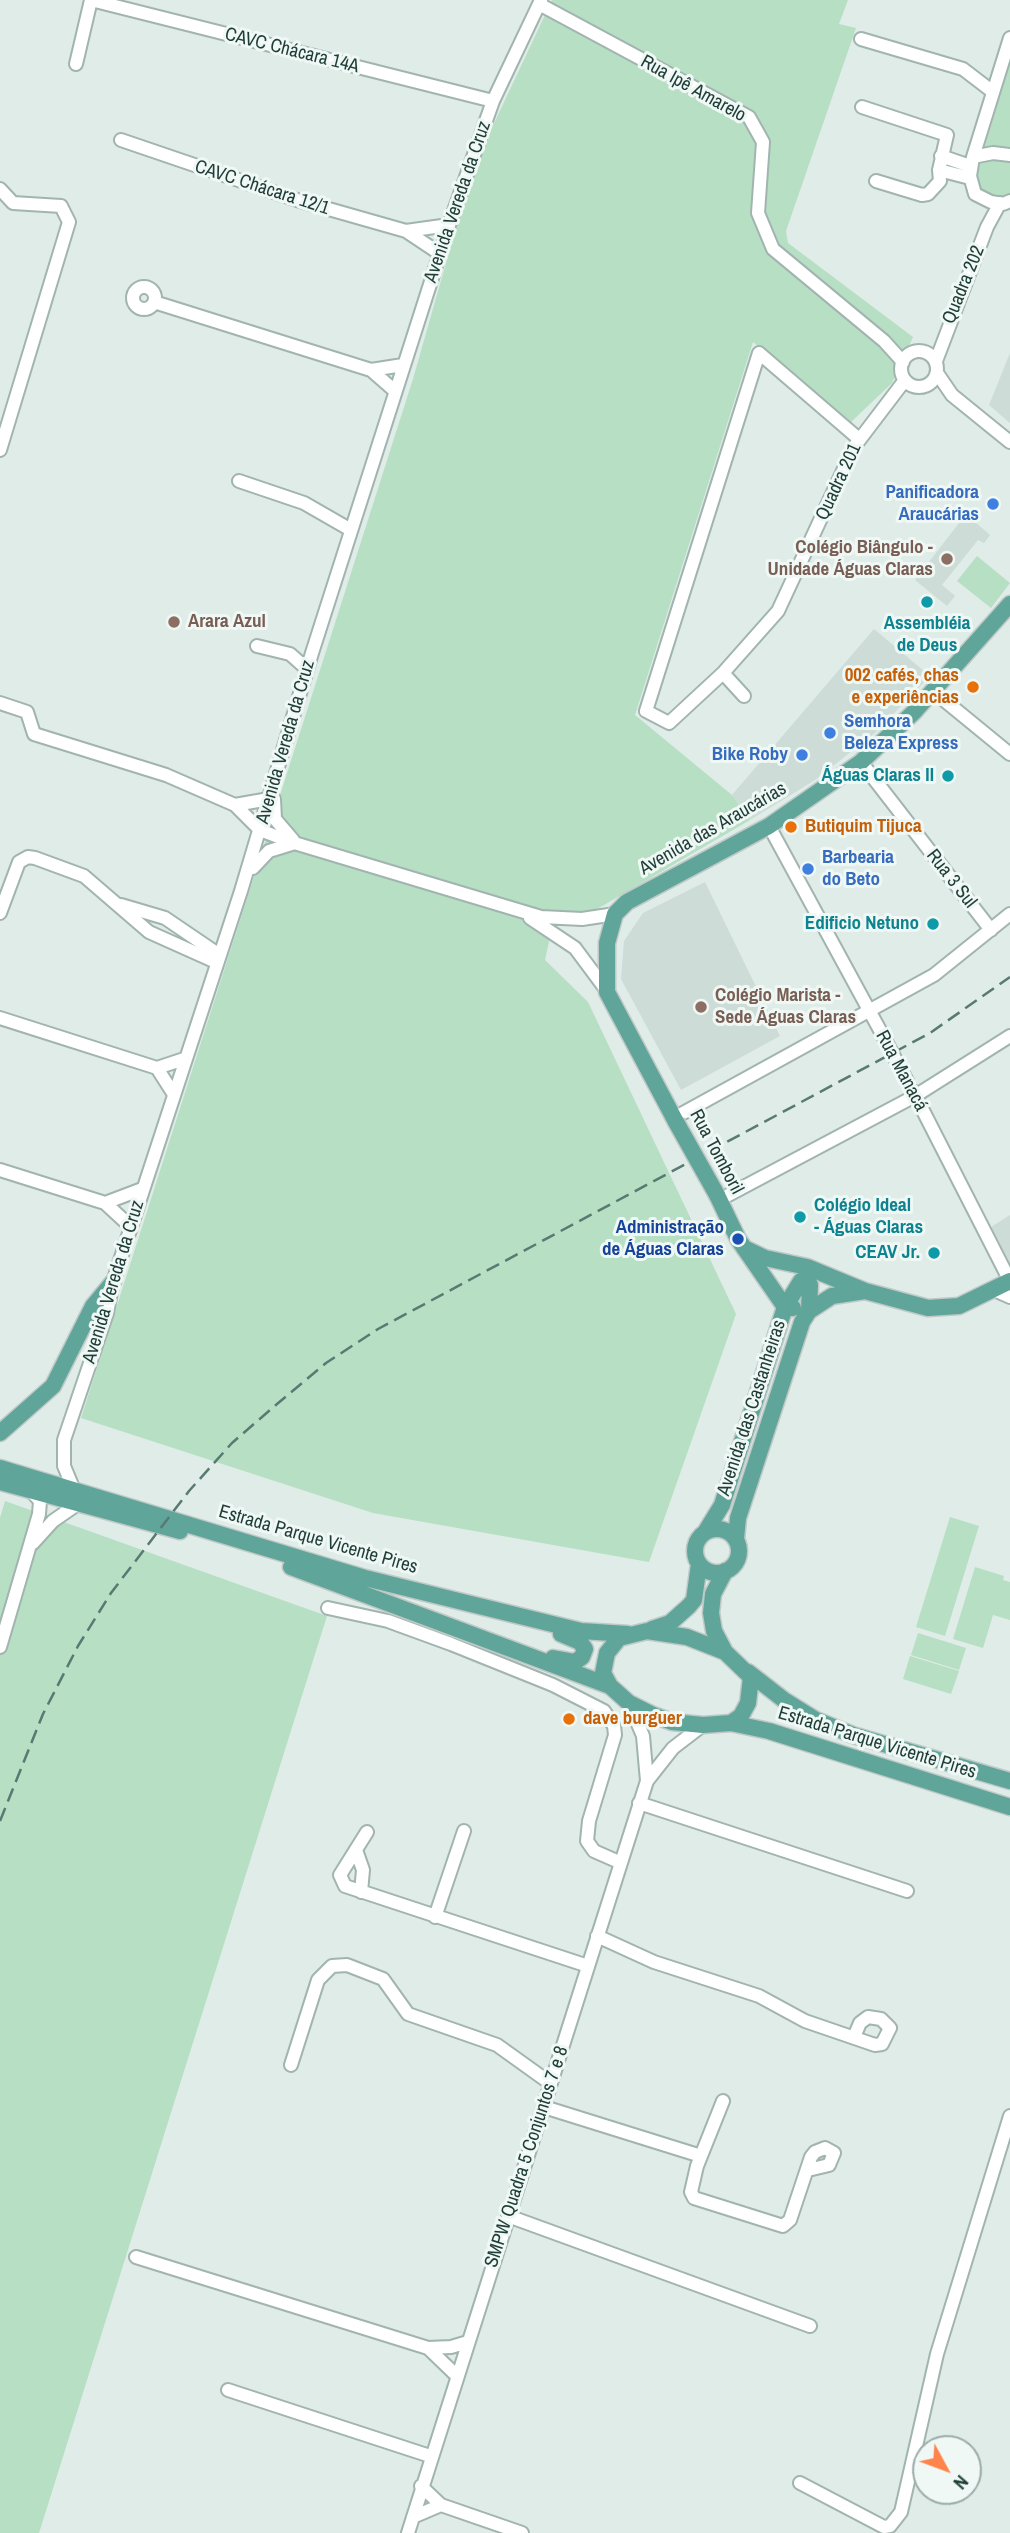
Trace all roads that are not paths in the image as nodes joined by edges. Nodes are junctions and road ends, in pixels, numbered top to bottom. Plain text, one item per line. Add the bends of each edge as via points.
1 (91, 0) edge
2 (548, 6) edge
3 (1010, 37) edge
4 (861, 38) dead end
5 (76, 64) dead end
6 (993, 92) junction
7 (494, 102) junction
8 (862, 107) dead end
9 (121, 140) dead end
10 (1010, 155) edge
11 (941, 156) junction
12 (971, 167) junction
13 (939, 170) junction
14 (876, 181) dead end
15 (0, 190) edge
16 (983, 199) junction
17 (1007, 202) edge
18 (449, 225) junction
19 (987, 228) junction
20 (406, 231) junction
21 (439, 253) junction
22 (131, 294) dead end
23 (906, 358) junction
24 (933, 362) junction
25 (403, 365) junction
26 (372, 370) junction
27 (916, 384) junction
28 (395, 391) junction
29 (952, 395) junction
30 (859, 439) junction
31 (1010, 442) edge
32 (0, 450) edge
33 (239, 481) dead end
34 (351, 530) junction
35 (1010, 604) edge
36 (257, 646) dead end
37 (314, 646) junction
38 (290, 654) junction
39 (307, 669) junction
40 (723, 673) junction
41 (933, 691) junction
42 (744, 695) dead end
43 (0, 703) edge
44 (282, 754) junction
45 (1010, 754) edge
46 (860, 762) junction
47 (270, 799) junction
48 (234, 805) junction
49 (769, 826) junction
50 (260, 830) junction
51 (296, 843) junction
52 (241, 891) junction
53 (121, 905) junction
54 (521, 912) junction
55 (0, 913) edge
56 (615, 914) junction
57 (1010, 914) edge
58 (991, 930) junction
59 (217, 958) junction
60 (607, 992) junction
61 (870, 1012) junction
62 (0, 1018) edge
63 (1010, 1035) edge
64 (184, 1059) junction
65 (157, 1068) junction
66 (173, 1093) junction
67 (915, 1096) junction
68 (675, 1120) junction
69 (0, 1170) edge
70 (142, 1189) junction
71 (718, 1198) junction
72 (105, 1203) junction
73 (131, 1227) junction
74 (744, 1248) junction
75 (1010, 1281) edge
76 (113, 1282) junction
77 (865, 1290) junction
78 (994, 1290) junction
79 (1010, 1297) edge
80 (785, 1307) junction
81 (809, 1311) junction
82 (0, 1433) edge
83 (0, 1468) edge
84 (0, 1482) edge
85 (28, 1488) junction
86 (76, 1496) junction
87 (706, 1531) junction
88 (736, 1539) junction
89 (33, 1543) junction
90 (699, 1564) junction
91 (724, 1571) junction
92 (328, 1608) dead end
93 (506, 1615) junction
94 (647, 1631) junction
95 (628, 1634) junction
96 (481, 1639) junction
97 (0, 1647) edge
98 (724, 1652) junction
99 (748, 1672) junction
100 (610, 1686) junction
101 (629, 1703) junction
102 (731, 1723) junction
103 (703, 1725) junction
104 (646, 1781) junction
105 (1010, 1781) edge
106 (639, 1803) junction
107 (1010, 1807) edge
108 (464, 1830) dead end
109 (367, 1832) dead end
110 (356, 1850) junction
111 (619, 1862) junction
112 (907, 1891) dead end
113 (362, 1892) junction
114 (435, 1917) junction
115 (597, 1936) junction
116 (588, 1966) junction
117 (854, 2037) dead end
118 (291, 2065) dead end
119 (550, 2083) junction
120 (723, 2101) dead end
121 (544, 2107) junction
122 (1010, 2116) edge
123 (701, 2156) junction
124 (808, 2170) dead end
125 (508, 2216) junction
126 (136, 2257) dead end
127 (810, 2326) dead end
128 (468, 2342) junction
129 (428, 2348) junction
130 (457, 2376) junction
131 (228, 2390) dead end
132 (430, 2456) junction
133 (800, 2483) dead end
134 (421, 2486) junction
135 (441, 2505) junction
136 (413, 2517) junction
137 (408, 2533) edge
138 (522, 2533) edge

1 - 5 street, CAVC Chácara 14A
1 - 7 street, CAVC Chácara 14A
2 - 7 street, Avenida Vereda da Cruz via 531,21
2 - 23 street, Rua Ipê Amarelo via 749,117 763,142 758,213 773,249
3 - 6 street
4 - 6 street via 963,69
6 - 12 street
7 - 18 street, Avenida Vereda da Cruz
8 - 11 street via 947,135
9 - 20 street, CAVC Chácara 12/1 via 297,200
10 - 12 street via 993,153
11 - 12 street
11 - 13 street
12 - 13 street
12 - 16 street, Quadra 202 via 975,194
13 - 14 street via 940,181 928,194
15 - 32 street via 13,203 61,206 69,222
16 - 17 street, Quadra 202
16 - 19 street, Quadra 202
17 - 19 street, Quadra 202
18 - 20 street, CAVC Chácara 12/1
18 - 21 street, Avenida Vereda da Cruz
19 - 24 street, Quadra 202
20 - 21 street, CAVC Chácara 12/1
21 - 25 street, Avenida Vereda da Cruz
22 - 26 street via 138,308 154,302
23 - 24 street
23 - 27 street
24 - 27 street, Quadra 202
24 - 29 street
25 - 26 street
25 - 28 street, Avenida Vereda da Cruz
26 - 28 street
27 - 29 street
27 - 30 street, Quadra 201 via 884,407
28 - 34 street, Avenida Vereda da Cruz
29 - 31 street
30 - 40 street, Quadra 201 via 786,598
30 - 40 street, Quadra 201 via 759,353 646,711 669,723
33 - 34 street via 304,503
34 - 37 street, Avenida Vereda da Cruz
35 - 41 main road, Avenida das Araucárias
36 - 38 street
37 - 38 street
37 - 39 street, Avenida Vereda da Cruz
38 - 39 street
39 - 44 street, Avenida Vereda da Cruz
40 - 42 street
41 - 45 street
41 - 46 main road, Avenida das Araucárias
43 - 48 street via 27,712 34,734 166,775
44 - 47 street, Avenida Vereda da Cruz
44 - 51 street via 273,813
46 - 49 main road, Avenida das Araucárias
46 - 58 street, Rua 3 Sul
47 - 48 street
47 - 50 street, Avenida Vereda da Cruz
48 - 50 street
49 - 56 main road, Avenida das Araucárias via 627,902
49 - 61 street, Rua Manacá
50 - 51 street, Rua Tomboril
50 - 52 street, Avenida Vereda da Cruz
51 - 52 street via 262,856
51 - 54 street, Rua Tomboril
52 - 59 street, Avenida Vereda da Cruz
53 - 55 street via 73,870 28,857 16,867
53 - 59 street via 165,918
53 - 59 street via 149,932
54 - 56 street, Rua Tomboril via 570,919
54 - 60 street, Rua Tomboril via 575,948
56 - 60 main road, Rua Tomboril via 607,943
57 - 58 street
58 - 61 street via 934,975
59 - 64 street, Avenida Vereda da Cruz
60 - 68 main road, Rua Tomboril
61 - 67 street, Rua Manacá, bridge
61 - 68 street
62 - 65 street
63 - 67 street
64 - 65 street
64 - 66 street, Avenida Vereda da Cruz
65 - 66 street
66 - 70 street, Avenida Vereda da Cruz
67 - 71 street
67 - 75 street, Rua Manacá
68 - 71 main road, Rua Tomboril, bridge
69 - 72 street
70 - 72 street
70 - 73 street, Avenida Vereda da Cruz
71 - 74 main road, Rua Tomboril
72 - 73 street
73 - 76 street, Avenida Vereda da Cruz
74 - 77 main road, Avenida das Castanheiras via 776,1262 827,1273
74 - 80 main road, Rua Tomboril
75 - 78 main road, Avenida das Castanheiras
76 - 82 main road via 93,1306 53,1386
76 - 86 street, Avenida Vereda da Cruz via 107,1314 64,1440 64,1466
77 - 78 main road, Avenida das Castanheiras via 911,1305 942,1308 974,1301
77 - 81 main road, Avenida das Castanheiras via 832,1296
78 - 79 street
80 - 81 main road
80 - 81 main road via 795,1287 804,1281 810,1285
80 - 87 main road, Avenida das Castanheiras via 722,1506
81 - 88 main road, Avenida das Castanheiras via 795,1338 738,1518
83 - 86 main road, Estrada Parque Vicente Pires
84 - 85 main road, Estrada Parque Vicente Pires
85 - 86 main road, Estrada Parque Vicente Pires
85 - 89 street via 41,1506
86 - 89 street
86 - 93 main road, Estrada Parque Vicente Pires via 187,1522 300,1560
86 - 96 main road, Estrada Parque Vicente Pires via 300,1570
87 - 88 main road via 717,1528
87 - 90 main road via 695,1546
88 - 91 main road via 738,1558
89 - 97 street
90 - 91 main road via 711,1572
90 - 94 main road via 690,1606 670,1623
91 - 98 main road via 713,1594 711,1613
92 - 111 street via 388,1620 553,1685 604,1711 615,1735 587,1840 594,1851
93 - 95 main road, Estrada Parque Vicente Pires via 581,1631
93 - 96 main road via 580,1642 582,1657 565,1662 503,1640
94 - 95 main road
94 - 98 main road via 687,1637
95 - 100 main road via 607,1653 603,1673
96 - 100 main road, Estrada Parque Vicente Pires
98 - 99 main road
99 - 102 main road via 752,1691 748,1703
99 - 105 main road, Estrada Parque Vicente Pires via 816,1720
100 - 101 main road
101 - 103 main road via 672,1722
101 - 104 street, SMPW Quadra 5 Conjuntos 7 e 8 via 643,1736
102 - 103 main road
102 - 107 main road, Estrada Parque Vicente Pires
103 - 104 street, SMPW Quadra 5 Conjuntos 7 e 8 via 673,1748
104 - 106 street, SMPW Quadra 5 Conjuntos 7 e 8
106 - 111 street, SMPW Quadra 5 Conjuntos 7 e 8
106 - 112 street
108 - 114 street
109 - 110 street
110 - 113 street via 363,1870
110 - 113 street via 340,1880
111 - 115 street, SMPW Quadra 5 Conjuntos 7 e 8
113 - 114 street
114 - 116 street
115 - 116 street, SMPW Quadra 5 Conjuntos 7 e 8
115 - 117 street
116 - 119 street, SMPW Quadra 5 Conjuntos 7 e 8
118 - 119 street via 318,1980 332,1966 348,1965 383,1979 408,2014 497,2045
119 - 121 street, SMPW Quadra 5 Conjuntos 7 e 8
120 - 123 street
121 - 123 street
121 - 125 street, SMPW Quadra 5 Conjuntos 7 e 8
122 - 133 street via 937,2354 901,2512 884,2527
123 - 124 street via 691,2192 694,2198 783,2226 790,2220
125 - 127 street
125 - 128 street, SMPW Quadra 5 Conjuntos 7 e 8
126 - 129 street
128 - 129 street
128 - 130 street, SMPW Quadra 5 Conjuntos 7 e 8
129 - 130 street
130 - 132 street, SMPW Quadra 5 Conjuntos 7 e 8
131 - 132 street
132 - 134 street, SMPW Quadra 5 Conjuntos 7 e 8
134 - 135 street
134 - 136 street, SMPW Quadra 5 Conjuntos 7 e 8
135 - 136 street
135 - 138 street
136 - 137 street, SMPW Quadra 5 Conjuntos 7 e 8

